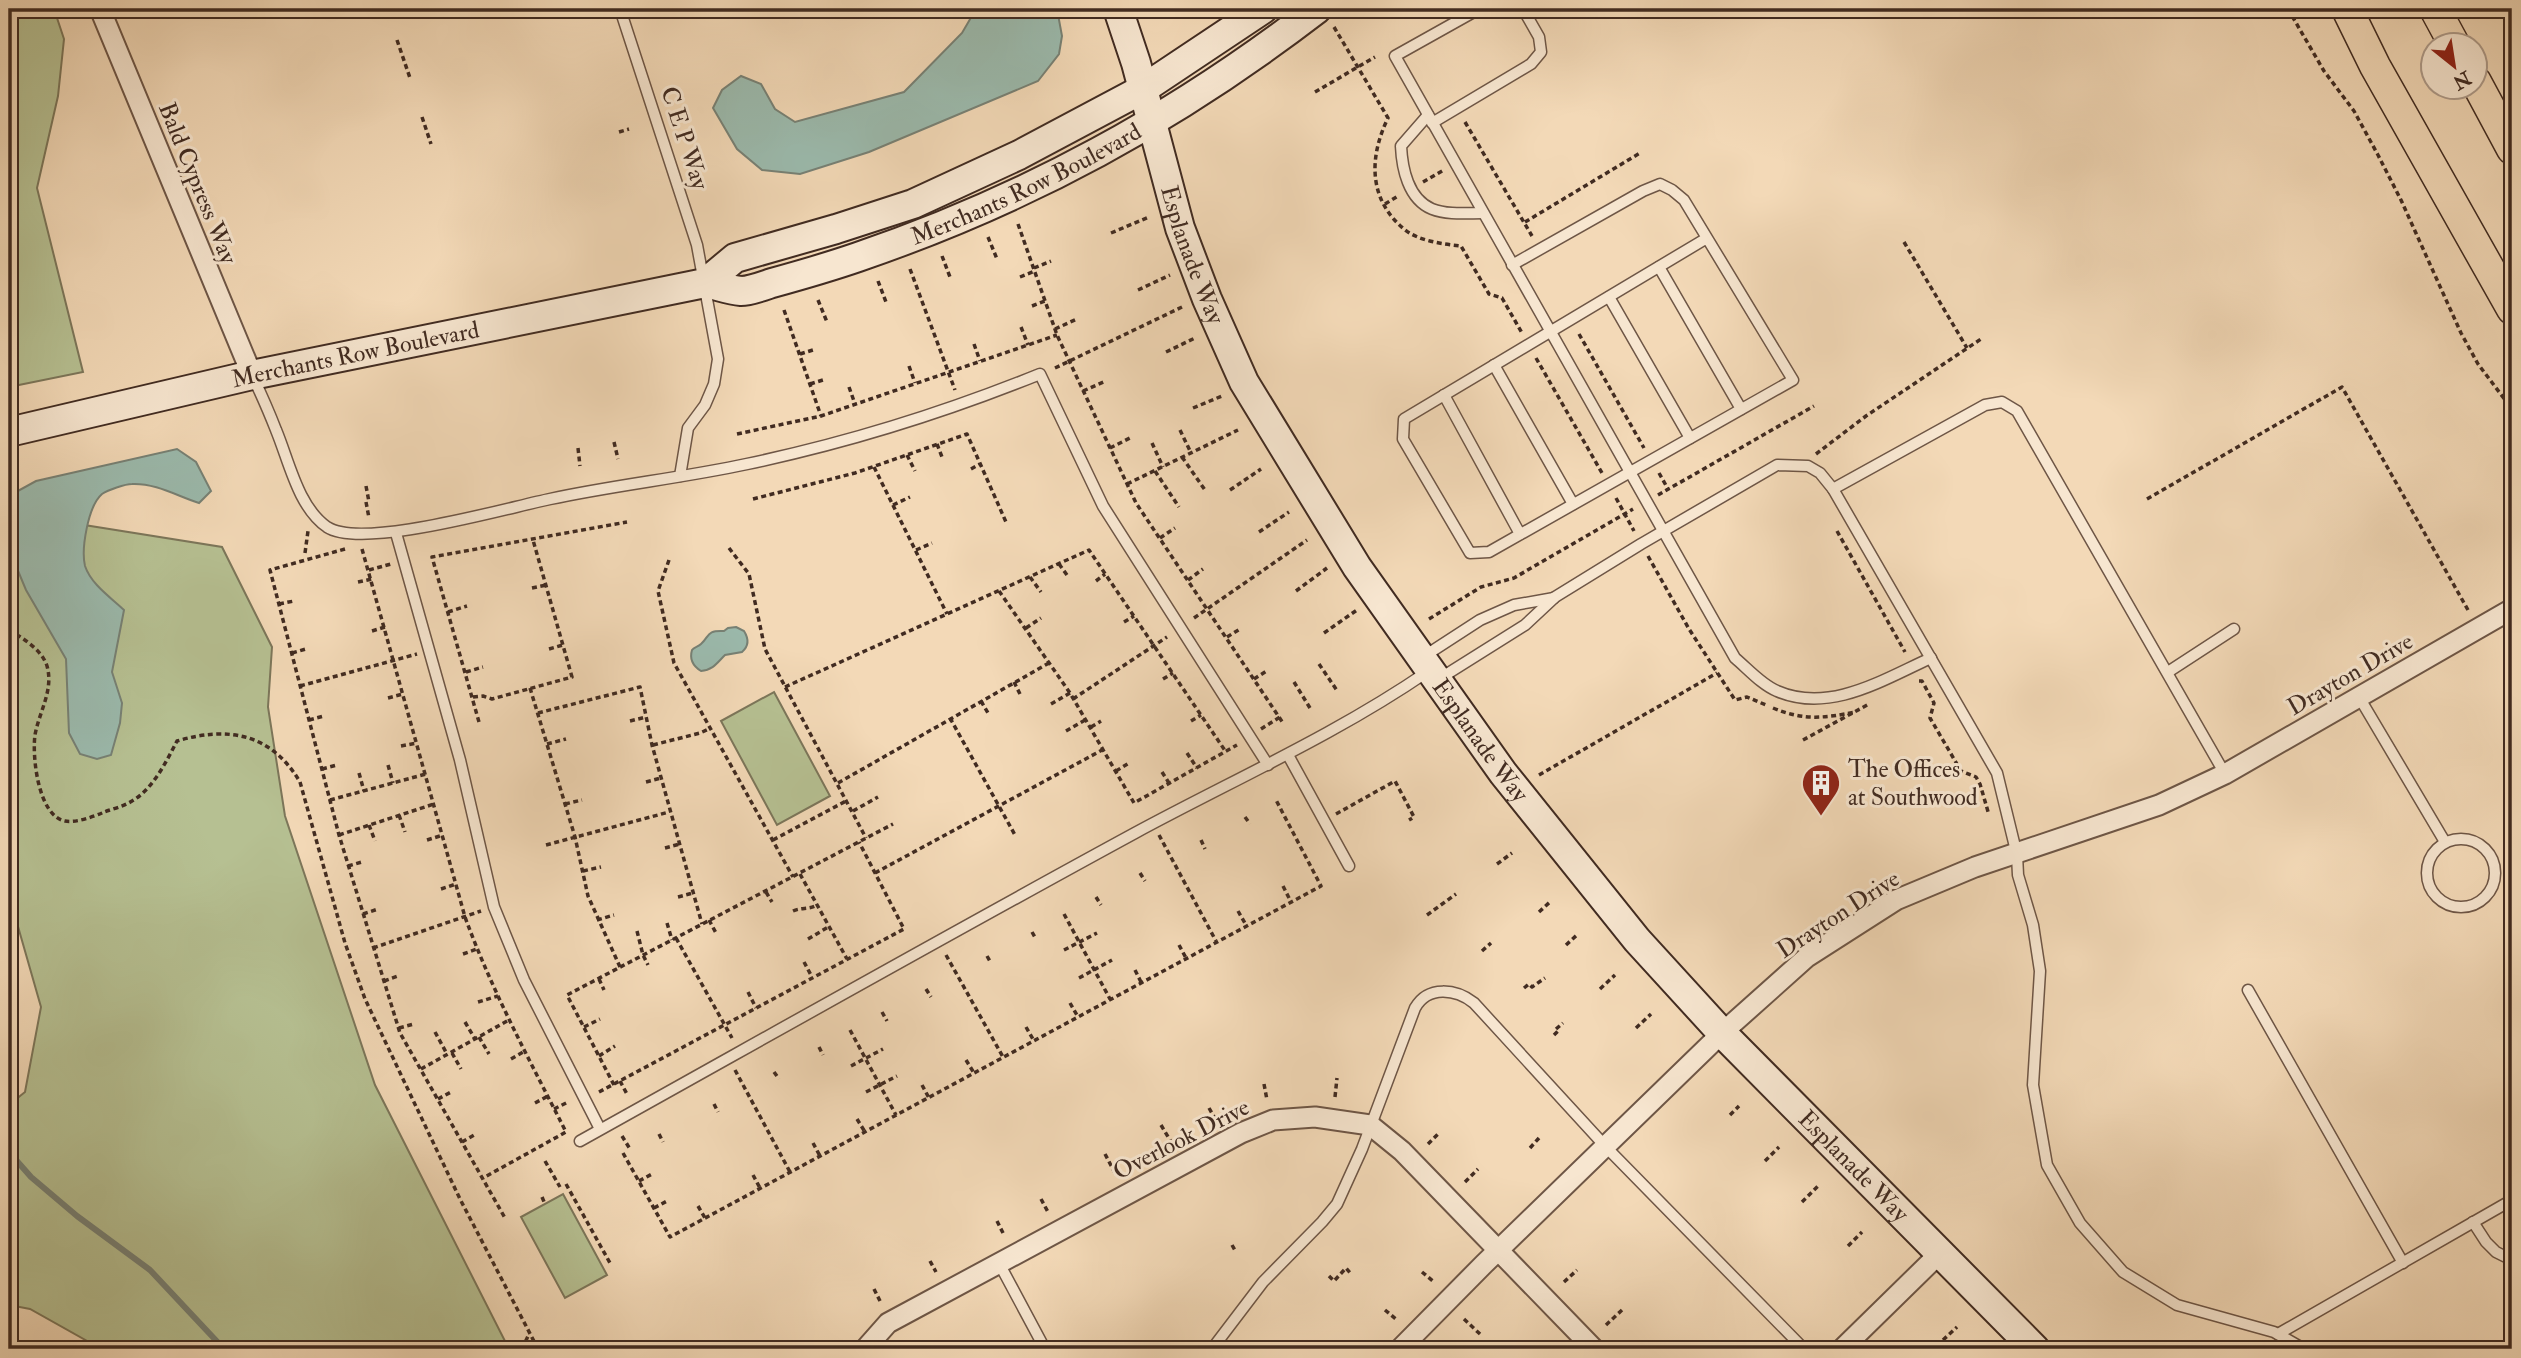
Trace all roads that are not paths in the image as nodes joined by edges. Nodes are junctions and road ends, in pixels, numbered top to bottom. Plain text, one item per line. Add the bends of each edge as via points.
1 (100, 9) edge
2 (620, 9) edge
3 (1118, 9) edge
4 (1263, 9) edge
5 (1479, 9) edge
6 (1523, 9) edge
7 (2347, 9) edge
8 (2435, 9) edge
9 (1324, 15) edge
10 (2447, 32) edge
11 (1143, 89) junction
12 (2487, 102) edge
13 (1430, 119) junction
14 (1151, 122) junction
15 (2512, 149) edge
16 (1483, 213) junction
17 (1707, 238) junction
18 (1512, 265) junction
19 (1659, 267) junction
20 (705, 283) junction
21 (1609, 297) junction
22 (2512, 309) edge
23 (1549, 332) junction
24 (1494, 365) junction
25 (252, 375) junction
26 (1444, 395) junction
27 (1741, 409) junction
28 (9, 432) edge
29 (1690, 438) junction
30 (1630, 472) junction
31 (680, 476) junction
32 (1833, 489) junction
33 (1573, 504) junction
34 (1662, 531) junction
35 (396, 533) junction
36 (1520, 534) junction
37 (1555, 597) junction
38 (2512, 609) edge
39 (2234, 629) dead end
40 (1931, 658) junction
41 (1431, 668) junction
42 (2168, 672) junction
43 (2359, 697) junction
44 (1288, 755) junction
45 (1268, 765) junction
46 (2225, 775) junction
47 (2445, 842) junction
48 (2017, 855) junction
49 (1349, 866) dead end
50 (2248, 990) dead end
51 (1722, 1032) junction
52 (1370, 1125) junction
53 (600, 1129) junction
54 (580, 1141) dead end
55 (1606, 1147) junction
56 (2512, 1200) edge
57 (2473, 1222) junction
58 (1499, 1251) junction
59 (1940, 1253) junction
60 (2512, 1255) edge
61 (2403, 1262) junction
62 (1000, 1265) junction
63 (2278, 1334) junction
64 (865, 1349) edge
65 (1045, 1349) edge
66 (1212, 1349) edge
67 (1400, 1349) edge
68 (1594, 1349) edge
69 (1804, 1349) edge
70 (1842, 1349) edge
71 (2035, 1349) edge
72 (2304, 1349) edge

1 - 25 street, Bald Cypress Way
2 - 20 lane, C E P Way via 677,180
3 - 11 street, Esplanade Way
4 - 11 street, Merchants Row Boulevard
5 - 13 lane via 1395,56
6 - 13 lane via 1539,37 1541,52 1531,64
7 - 22 main road
8 - 10 main road
9 - 14 street, Merchants Row Boulevard
11 - 14 street, Esplanade Way
11 - 20 street, Merchants Row Boulevard via 1019,155 913,204 735,258
12 - 15 main road
13 - 16 lane
13 - 16 lane via 1401,146 1402,166 1412,189 1431,209
14 - 20 street, Merchants Row Boulevard via 1019,194 918,237 743,291
14 - 41 street, Esplanade Way via 1180,228 1244,382 1357,567
16 - 18 lane
17 - 18 lane via 1684,200 1660,184
17 - 19 lane
17 - 27 lane via 1793,380
18 - 23 lane
19 - 21 lane
19 - 27 lane
20 - 25 street, Merchants Row Boulevard
20 - 31 lane, C E P Way via 718,359 705,405 688,428
21 - 23 lane
21 - 29 lane
23 - 24 lane
23 - 30 lane
24 - 26 lane
24 - 33 lane
25 - 28 street, Merchants Row Boulevard
25 - 35 lane via 314,515 329,528 359,534
26 - 36 lane
26 - 36 lane via 1404,419 1403,439 1470,553 1489,552
27 - 29 lane
29 - 30 lane
30 - 33 lane
30 - 34 lane
31 - 35 lane via 552,498
31 - 45 lane via 748,464 960,405 1040,374 1103,506
32 - 34 lane via 1808,466 1777,465
32 - 40 lane
32 - 42 lane via 1985,405 2002,402 2017,411
33 - 36 lane
34 - 37 lane
34 - 40 lane via 1735,658 1777,691 1806,698 1847,695
35 - 53 lane via 460,760 494,907 524,980
37 - 41 lane via 1525,625
37 - 41 lane via 1514,605 1480,620
38 - 43 street, Drayton Drive
39 - 42 lane
40 - 48 lane via 1997,773
41 - 44 lane via 1392,696
41 - 51 street, Esplanade Way via 1503,773 1566,853 1637,940
42 - 46 lane
43 - 46 street, Drayton Drive
43 - 47 lane
44 - 45 lane
44 - 49 lane
45 - 53 lane
46 - 48 street, Drayton Drive via 2159,805
47 - 47 lane via 2429,860 2431,890 2454,907 2479,902 2494,884 2496,872 2488,851 2468,839
48 - 51 street, Drayton Drive via 1896,900 1807,957
48 - 63 lane via 2040,971 2033,1084 2048,1165 2080,1223 2123,1272 2177,1305
50 - 61 lane
51 - 55 street, Drayton Drive
51 - 59 street, Esplanade Way
52 - 55 lane via 1419,1001 1437,991 1459,993 1474,1003
52 - 58 street via 1412,1161
52 - 62 street, Overlook Drive via 1315,1117 1273,1120 1241,1133
52 - 66 lane via 1337,1204 1263,1282
53 - 54 lane
55 - 58 street, Drayton Drive
55 - 69 lane
56 - 57 lane
57 - 60 lane via 2496,1252
57 - 61 lane
58 - 67 street, Drayton Drive
58 - 68 street
59 - 70 street
59 - 71 street, Esplanade Way
61 - 63 lane
62 - 64 street, Overlook Drive via 888,1323
62 - 65 lane
63 - 72 lane

